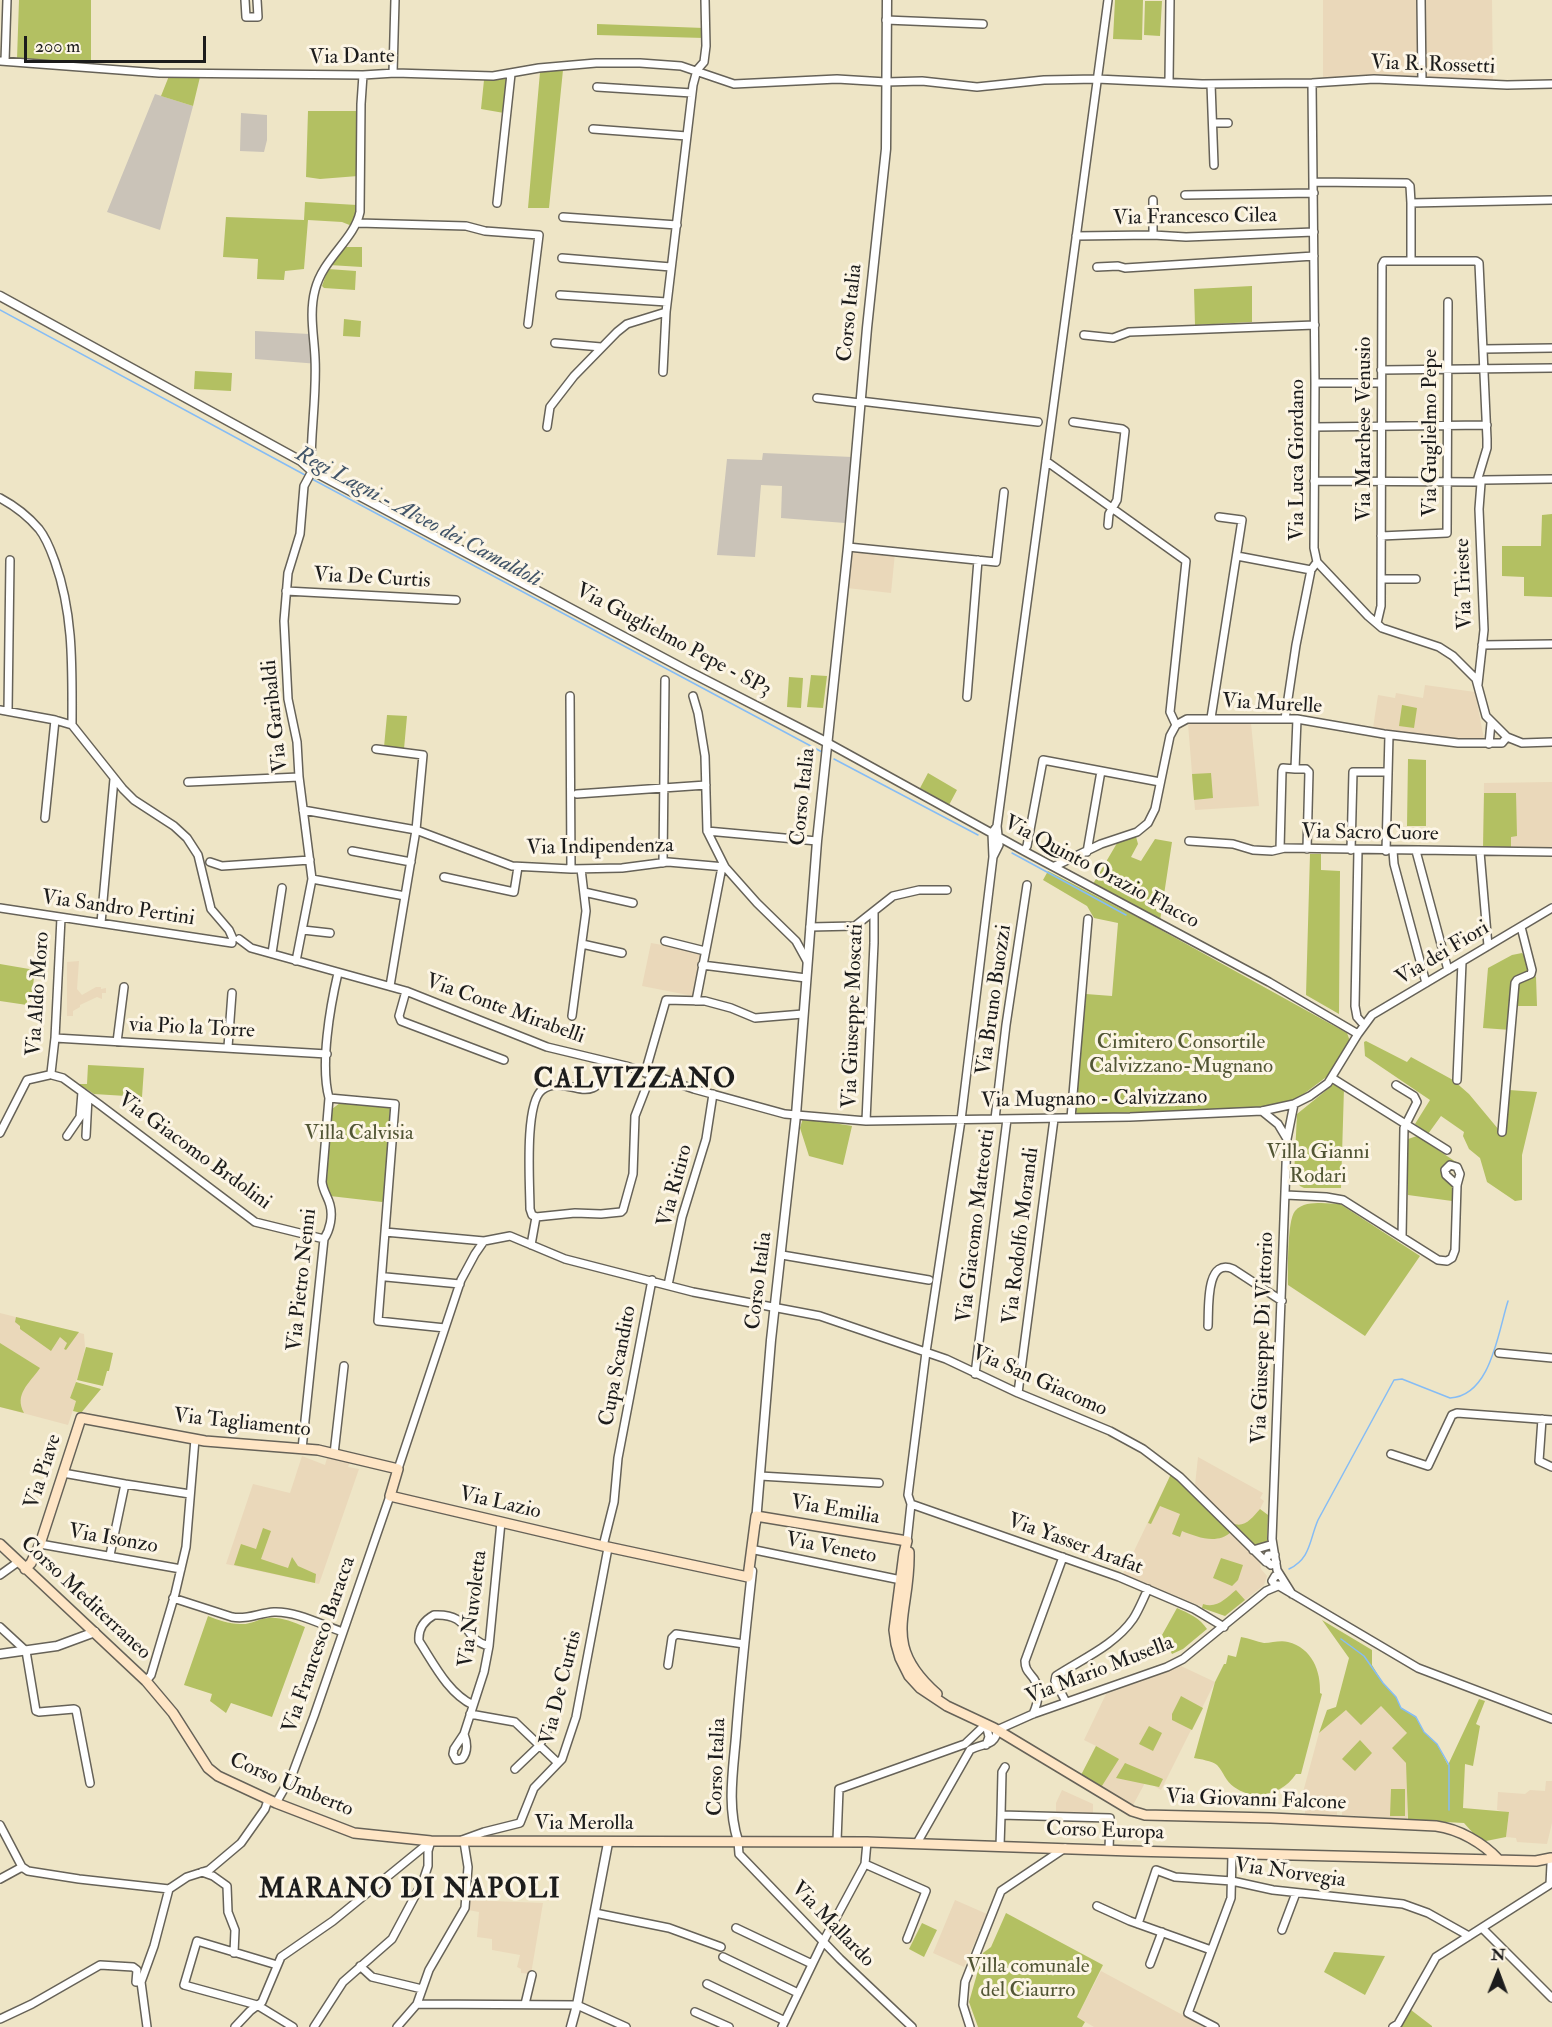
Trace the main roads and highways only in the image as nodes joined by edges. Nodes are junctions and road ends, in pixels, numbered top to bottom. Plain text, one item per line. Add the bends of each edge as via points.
1 (81, 1418) joint
2 (390, 1496) joint
3 (756, 1516) joint
4 (907, 1541) junction
5 (0, 1544) edge
6 (21, 1565) junction
7 (749, 1582) joint
8 (146, 1681) joint
9 (957, 1709) junction
10 (1469, 1838) junction
11 (431, 1841) joint
12 (738, 1841) joint
13 (1470, 1859) junction
14 (1499, 1860) junction
15 (1552, 1861) edge

1 - 2 main road, Via Tagliamento via 195,1439 334,1454 398,1469
1 - 6 main road, Via Piave via 40,1544 31,1563
2 - 7 main road, Via Lazio
3 - 4 main road, Via Emilia
3 - 7 main road, Corso Italia
4 - 9 main road via 910,1554 902,1642 916,1673
4 - 9 main road via 894,1630 900,1659 920,1688
5 - 6 main road, Corso Mediterraneo
6 - 8 main road, Corso Mediterraneo
8 - 11 main road, Corso Umberto via 208,1768 233,1785 354,1833
9 - 10 main road, Via Giovanni Falcone via 1138,1814 1436,1826
10 - 13 main road via 1475,1851
10 - 14 main road, Via Giovanni Falcone
11 - 12 main road, Via Merolla
12 - 13 main road, Corso Europa
13 - 14 main road, Corso Europa
14 - 15 main road, Corso Europa

